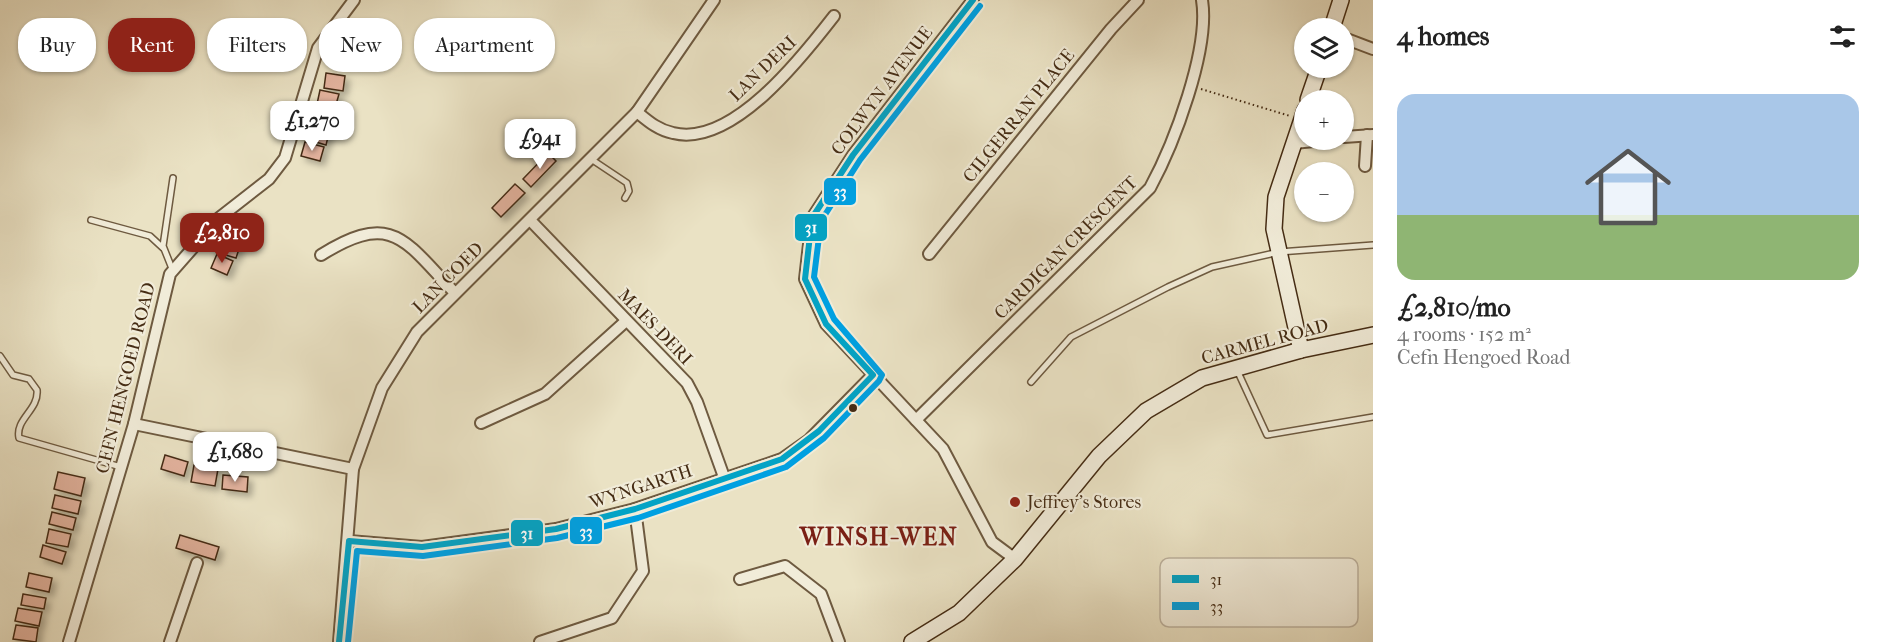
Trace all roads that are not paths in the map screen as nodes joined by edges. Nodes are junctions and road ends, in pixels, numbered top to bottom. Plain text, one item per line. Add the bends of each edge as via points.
1 (354, 0) edge
2 (714, 0) edge
3 (973, 0) edge
4 (1138, 0) edge
5 (1202, 0) edge
6 (1341, 0) edge
7 (834, 16) dead end
8 (1335, 18) edge
9 (1354, 42) edge
10 (1373, 49) edge
11 (637, 112) junction
12 (1370, 135) edge
13 (1354, 137) edge
14 (1294, 142) edge
15 (591, 159) junction
16 (1365, 166) dead end
17 (173, 178) dead end
18 (625, 198) dead end
19 (92, 220) dead end
20 (530, 220) junction
21 (1373, 245) edge
22 (165, 249) junction
23 (1279, 252) junction
24 (929, 254) dead end
25 (321, 255) dead end
26 (173, 271) junction
27 (455, 293) junction
28 (626, 321) junction
29 (1373, 335) edge
30 (1301, 350) junction
31 (0, 356) edge
32 (1236, 368) junction
33 (873, 375) junction
34 (1031, 382) dead end
35 (1373, 417) edge
36 (916, 420) junction
37 (482, 423) dead end
38 (134, 424) junction
39 (121, 467) junction
40 (353, 469) junction
41 (724, 477) junction
42 (634, 509) junction
43 (349, 541) junction
44 (1015, 559) junction
45 (197, 563) dead end
46 (740, 579) dead end
47 (69, 642) edge
48 (170, 642) edge
49 (339, 642) edge
50 (540, 642) edge
51 (839, 642) edge
52 (912, 642) edge

1 - 26 street, CEFN HENGOED ROAD via 318,48 285,158 269,178 219,218
2 - 11 street, LAN COED
3 - 33 street, COLWYN AVENUE via 853,155 812,218 805,279 826,324
4 - 24 street, CILGERRAN PLACE
5 - 36 street, CARDIGAN CRESCENT via 1200,50 1167,158 1150,188
6 - 8 street
7 - 11 street, LAN DERI via 807,52 745,113 718,127 674,134
9 - 10 street
11 - 15 street, LAN COED
12 - 13 street
12 - 16 street
14 - 23 street via 1276,197 1274,229
15 - 18 lane via 627,183 629,191
15 - 20 street, LAN COED
17 - 22 lane
19 - 22 lane via 150,236
20 - 27 street, LAN COED
20 - 28 street, MAES-DERI
21 - 23 lane
22 - 26 lane
23 - 30 street
23 - 34 lane via 1212,267 1071,337
25 - 27 street via 347,239 381,232 411,248
26 - 38 street, CEFN HENGOED ROAD
27 - 40 street, LAN COED via 417,332 382,388
28 - 37 street via 545,394
28 - 41 street, MAES-DERI via 687,383
29 - 30 street, CARMEL ROAD
30 - 32 street, CARMEL ROAD
31 - 39 lane via 13,375 29,380 38,390 37,402 20,426 19,438
32 - 35 lane via 1267,435
32 - 44 street, CARMEL ROAD via 1202,378 1146,411 1098,456
33 - 36 street, COLWYN AVENUE
33 - 41 street, WYNGARTH via 799,449 782,459
36 - 44 street, COLWYN AVENUE via 943,449 992,542
38 - 39 street, CEFN HENGOED ROAD
38 - 40 street
39 - 47 street, CEFN HENGOED ROAD
40 - 43 street, LAN COED
41 - 42 street, WYNGARTH
42 - 43 street, WYNGARTH via 556,529 422,547
42 - 50 street via 643,571 612,618
43 - 49 street, LAN COED
44 - 52 street, CARMEL ROAD via 959,613
45 - 48 street
46 - 51 street via 785,566 821,594

